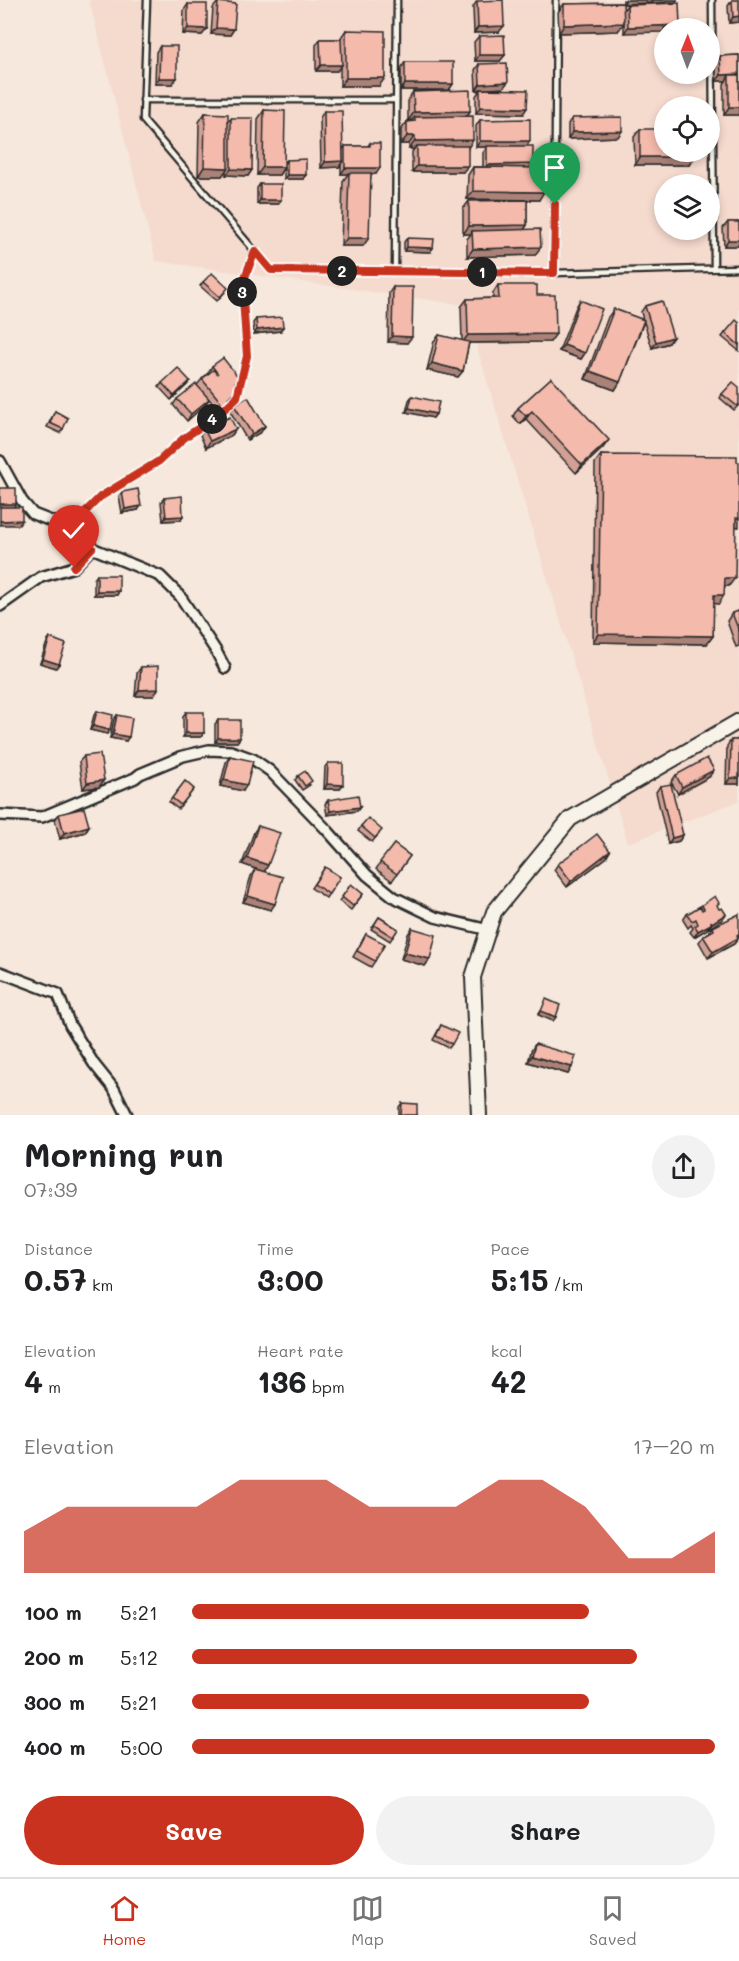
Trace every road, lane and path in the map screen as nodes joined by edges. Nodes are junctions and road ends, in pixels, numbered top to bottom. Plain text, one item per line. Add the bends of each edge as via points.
1 (147, 0) edge
2 (396, 0) edge
3 (556, 0) edge
4 (712, 0) edge
5 (143, 100) junction
6 (396, 100) junction
7 (255, 251) junction
8 (714, 268) junction
9 (739, 268) edge
10 (395, 272) junction
11 (554, 273) junction
12 (0, 461) edge
13 (69, 528) junction
14 (92, 548) junction
15 (0, 606) edge
16 (225, 668) dead end
17 (739, 721) edge
18 (0, 815) edge
19 (489, 930) junction
20 (0, 972) edge
21 (127, 1115) edge
22 (479, 1115) edge

1 - 5 lane
2 - 6 lane
3 - 11 lane
4 - 8 lane
5 - 6 lane
5 - 7 lane via 143,120
6 - 10 lane
7 - 10 lane via 271,270
7 - 13 lane via 242,285 247,356 237,397 159,461 100,497
8 - 9 lane
8 - 11 lane
10 - 11 lane
12 - 13 street via 33,514
13 - 14 street
14 - 15 street via 74,567 41,577
14 - 16 street via 160,576 180,596
17 - 19 street via 570,819 494,912
18 - 19 street via 42,817 183,756 209,750 231,751 270,771 367,875 394,897 435,917
19 - 22 street via 473,977
20 - 21 street via 58,994 70,1025

